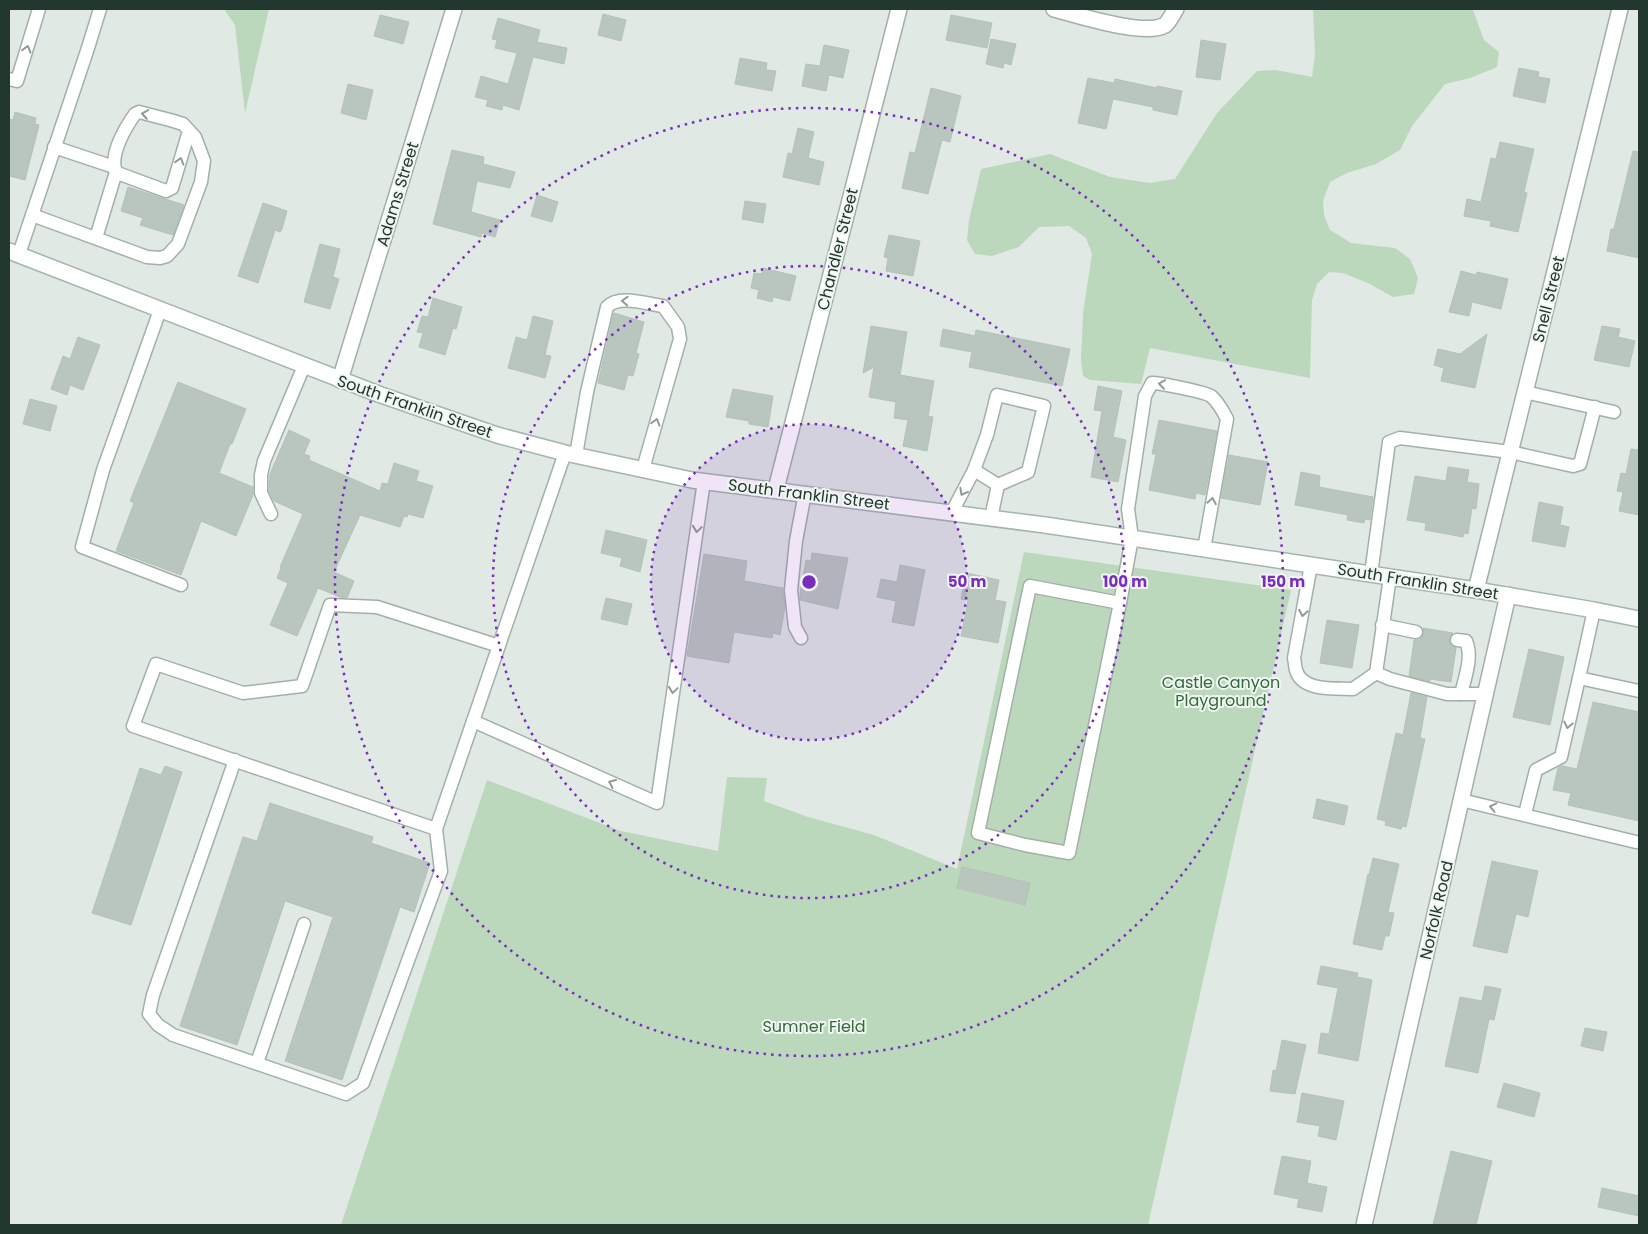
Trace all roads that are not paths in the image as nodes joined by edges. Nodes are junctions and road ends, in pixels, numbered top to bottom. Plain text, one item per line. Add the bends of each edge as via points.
1 (39, 9) edge
2 (100, 9) edge
3 (454, 9) edge
4 (899, 9) edge
5 (1054, 9) edge
6 (1176, 9) edge
7 (1620, 9) edge
8 (9, 79) edge
9 (189, 132) junction
10 (54, 147) junction
11 (115, 169) junction
12 (32, 215) junction
13 (96, 238) junction
14 (14, 252) edge
15 (160, 310) junction
16 (304, 366) junction
17 (340, 380) junction
18 (1525, 392) junction
19 (1595, 407) junction
20 (1614, 412) dead end
21 (1510, 452) junction
22 (571, 454) junction
23 (643, 469) junction
24 (974, 470) junction
25 (704, 481) junction
26 (998, 485) junction
27 (776, 490) junction
28 (805, 493) junction
29 (271, 514) dead end
30 (951, 514) junction
31 (991, 518) junction
32 (1132, 538) junction
33 (1204, 549) junction
34 (1311, 565) junction
35 (1371, 574) junction
36 (1390, 577) junction
37 (181, 585) dead end
38 (1476, 590) junction
39 (1508, 595) junction
40 (1120, 602) junction
41 (1594, 610) junction
42 (1639, 620) edge
43 (1382, 625) junction
44 (1416, 632) dead end
45 (801, 638) dead end
46 (1457, 640) dead end
47 (499, 646) junction
48 (1376, 672) junction
49 (1579, 678) junction
50 (1639, 691) edge
51 (1461, 694) junction
52 (1486, 694) junction
53 (473, 721) junction
54 (235, 760) junction
55 (1462, 800) junction
56 (1525, 814) junction
57 (436, 829) junction
58 (1636, 842) dead end
59 (304, 924) dead end
60 (257, 1063) junction
61 (1364, 1225) edge

8 -> 1 lane via 17,82
2 - 10 lane
3 - 17 street, Adams Street
4 - 27 street, Chandler Street
5 - 6 street via 1151,30 1166,24
7 - 18 street, Snell Street
9 -> 11 lane via 183,124 139,112 126,127 113,161
11 -> 9 lane via 166,191 172,188
9 - 13 lane via 195,137 204,161 201,182 178,244 167,256 160,258 147,257
10 - 11 lane
10 - 12 lane
11 - 13 lane
12 - 13 lane
12 - 14 lane
14 - 15 street, South Franklin Street
15 - 16 street, South Franklin Street
15 - 37 lane via 103,470 82,547
16 - 17 street, South Franklin Street
16 - 29 lane via 264,460 261,493
17 - 22 street, South Franklin Street via 496,435
18 - 19 lane
18 - 21 street, Snell Street
19 - 20 lane
19 - 21 lane via 1580,464 1573,466
21 - 35 lane via 1400,438 1389,442
21 - 38 street, Snell Street
22 - 23 street, South Franklin Street
23 -> 22 lane via 680,339 678,327 663,306 621,299 608,307
22 - 47 lane
23 - 25 street, South Franklin Street
24 - 26 lane
24 - 26 lane via 998,395 1044,406 1028,472
24 -> 30 lane
25 - 27 street, South Franklin Street
25 -> 53 lane via 657,802
26 - 31 lane
27 - 28 street, South Franklin Street
28 - 30 street, South Franklin Street
28 - 45 lane via 791,590 795,627
30 - 31 street, South Franklin Street
31 - 32 street, South Franklin Street
32 - 33 street, South Franklin Street
33 -> 32 lane via 1227,419 1222,408 1210,396 1161,383 1152,383 1144,396 1128,509
32 - 40 lane
33 - 34 street, South Franklin Street
34 - 35 street, South Franklin Street
34 -> 48 lane via 1294,658 1300,679 1306,684 1354,689
35 - 36 street, South Franklin Street
36 - 38 street, South Franklin Street
36 - 43 lane
38 - 39 street, South Franklin Street
39 - 41 street, South Franklin Street
39 - 52 street, Norfolk Road
40 - 40 lane via 1030,586 978,833 1069,853
41 - 42 street, South Franklin Street
41 - 49 lane
43 - 44 lane
43 - 48 lane
46 - 51 lane via 1466,641 1470,649
47 - 53 lane
47 - 54 lane via 378,607 330,605 302,686 244,693 156,664 133,726
48 - 51 lane via 1390,679 1447,694
49 - 50 lane
49 -> 56 lane via 1561,757 1536,770
51 - 52 lane
52 - 55 street, Norfolk Road
53 - 57 lane
54 - 57 lane
54 - 60 lane via 149,1014 158,1025 173,1034
56 -> 55 lane
55 - 61 street, Norfolk Road
56 - 58 lane
57 - 60 lane via 440,871 362,1083 346,1094
59 - 60 lane

